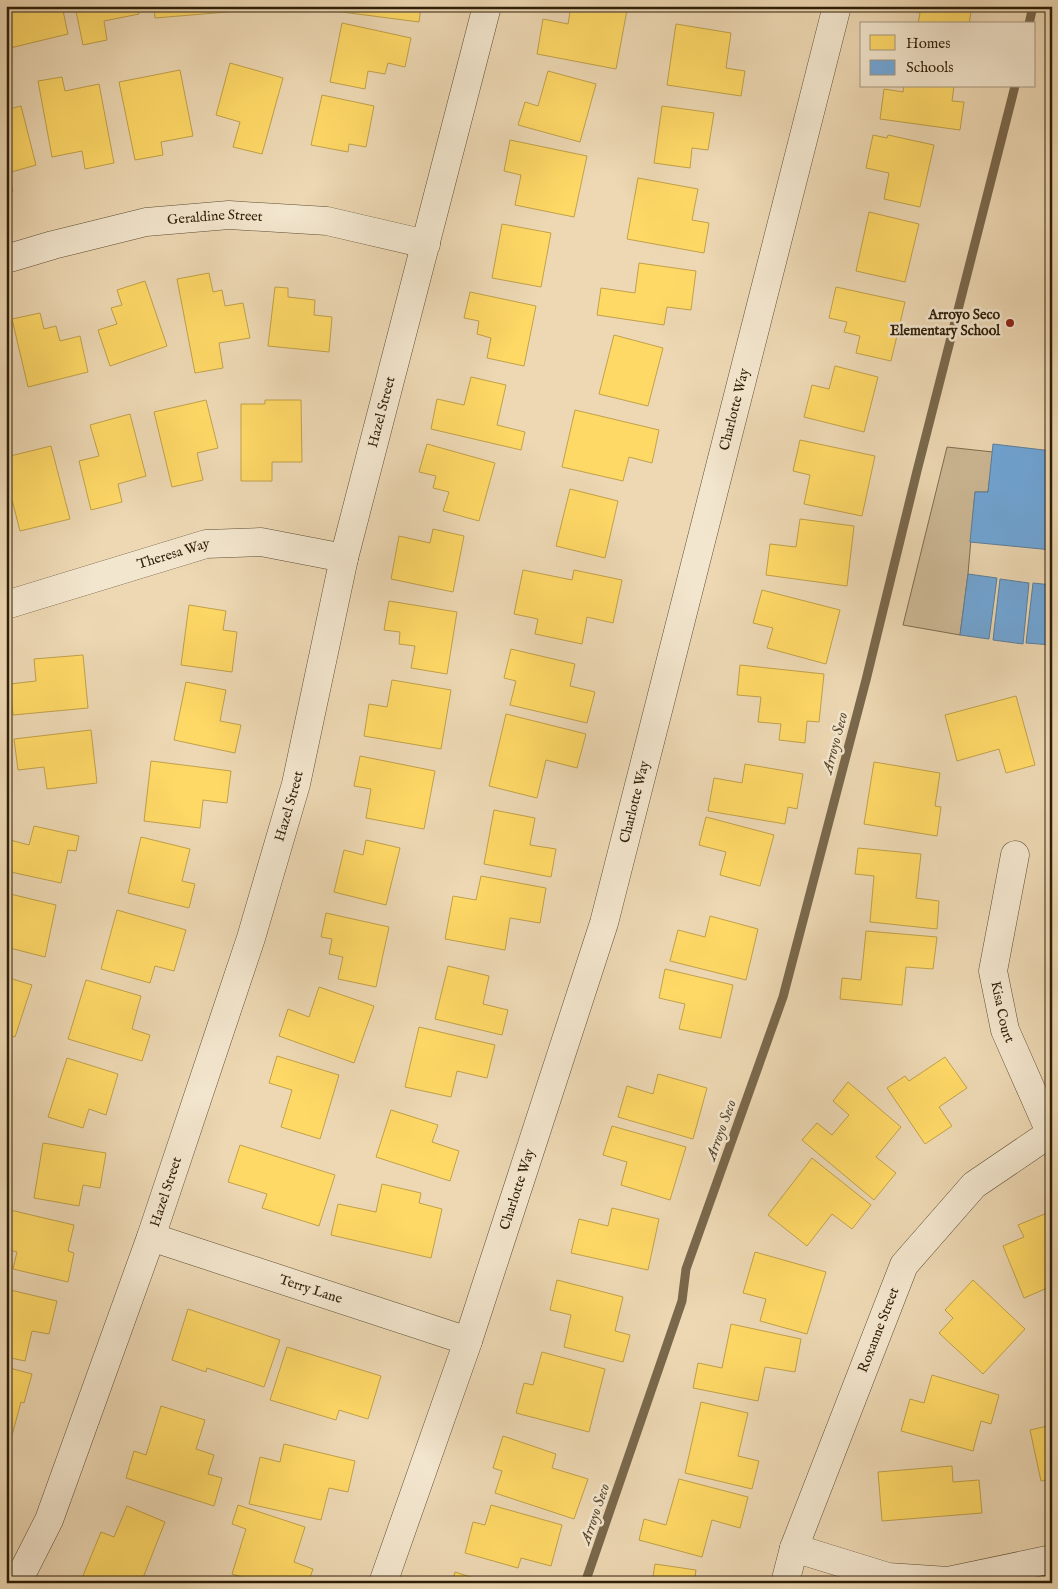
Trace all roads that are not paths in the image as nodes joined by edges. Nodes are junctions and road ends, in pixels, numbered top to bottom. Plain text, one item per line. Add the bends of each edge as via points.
1 (487, 6) edge
2 (837, 6) edge
3 (426, 244) junction
4 (6, 259) edge
5 (344, 558) junction
6 (6, 605) edge
7 (1015, 855) dead end
8 (1051, 1132) edge
9 (151, 1237) junction
10 (468, 1341) junction
11 (794, 1548) junction
12 (1052, 1559) edge
13 (17, 1583) edge
14 (383, 1583) edge
15 (785, 1583) edge

1 - 3 street, Hazel Street
2 - 10 street, Charlotte Way via 604,923
3 - 4 street, Geraldine Street via 327,221 229,215 146,222
3 - 5 street, Hazel Street
5 - 6 street, Theresa Way via 261,542 206,544
5 - 9 street, Hazel Street via 296,784 251,938
7 - 8 street, Kisa Court via 993,972 1005,1030
8 - 11 street, Roxanne Street via 974,1185 904,1265
9 - 10 street, Terry Lane
9 - 13 street, Hazel Street via 48,1520
10 - 14 street, Charlotte Way
11 - 12 street via 888,1577 948,1581
11 - 15 street, Roxanne Street

